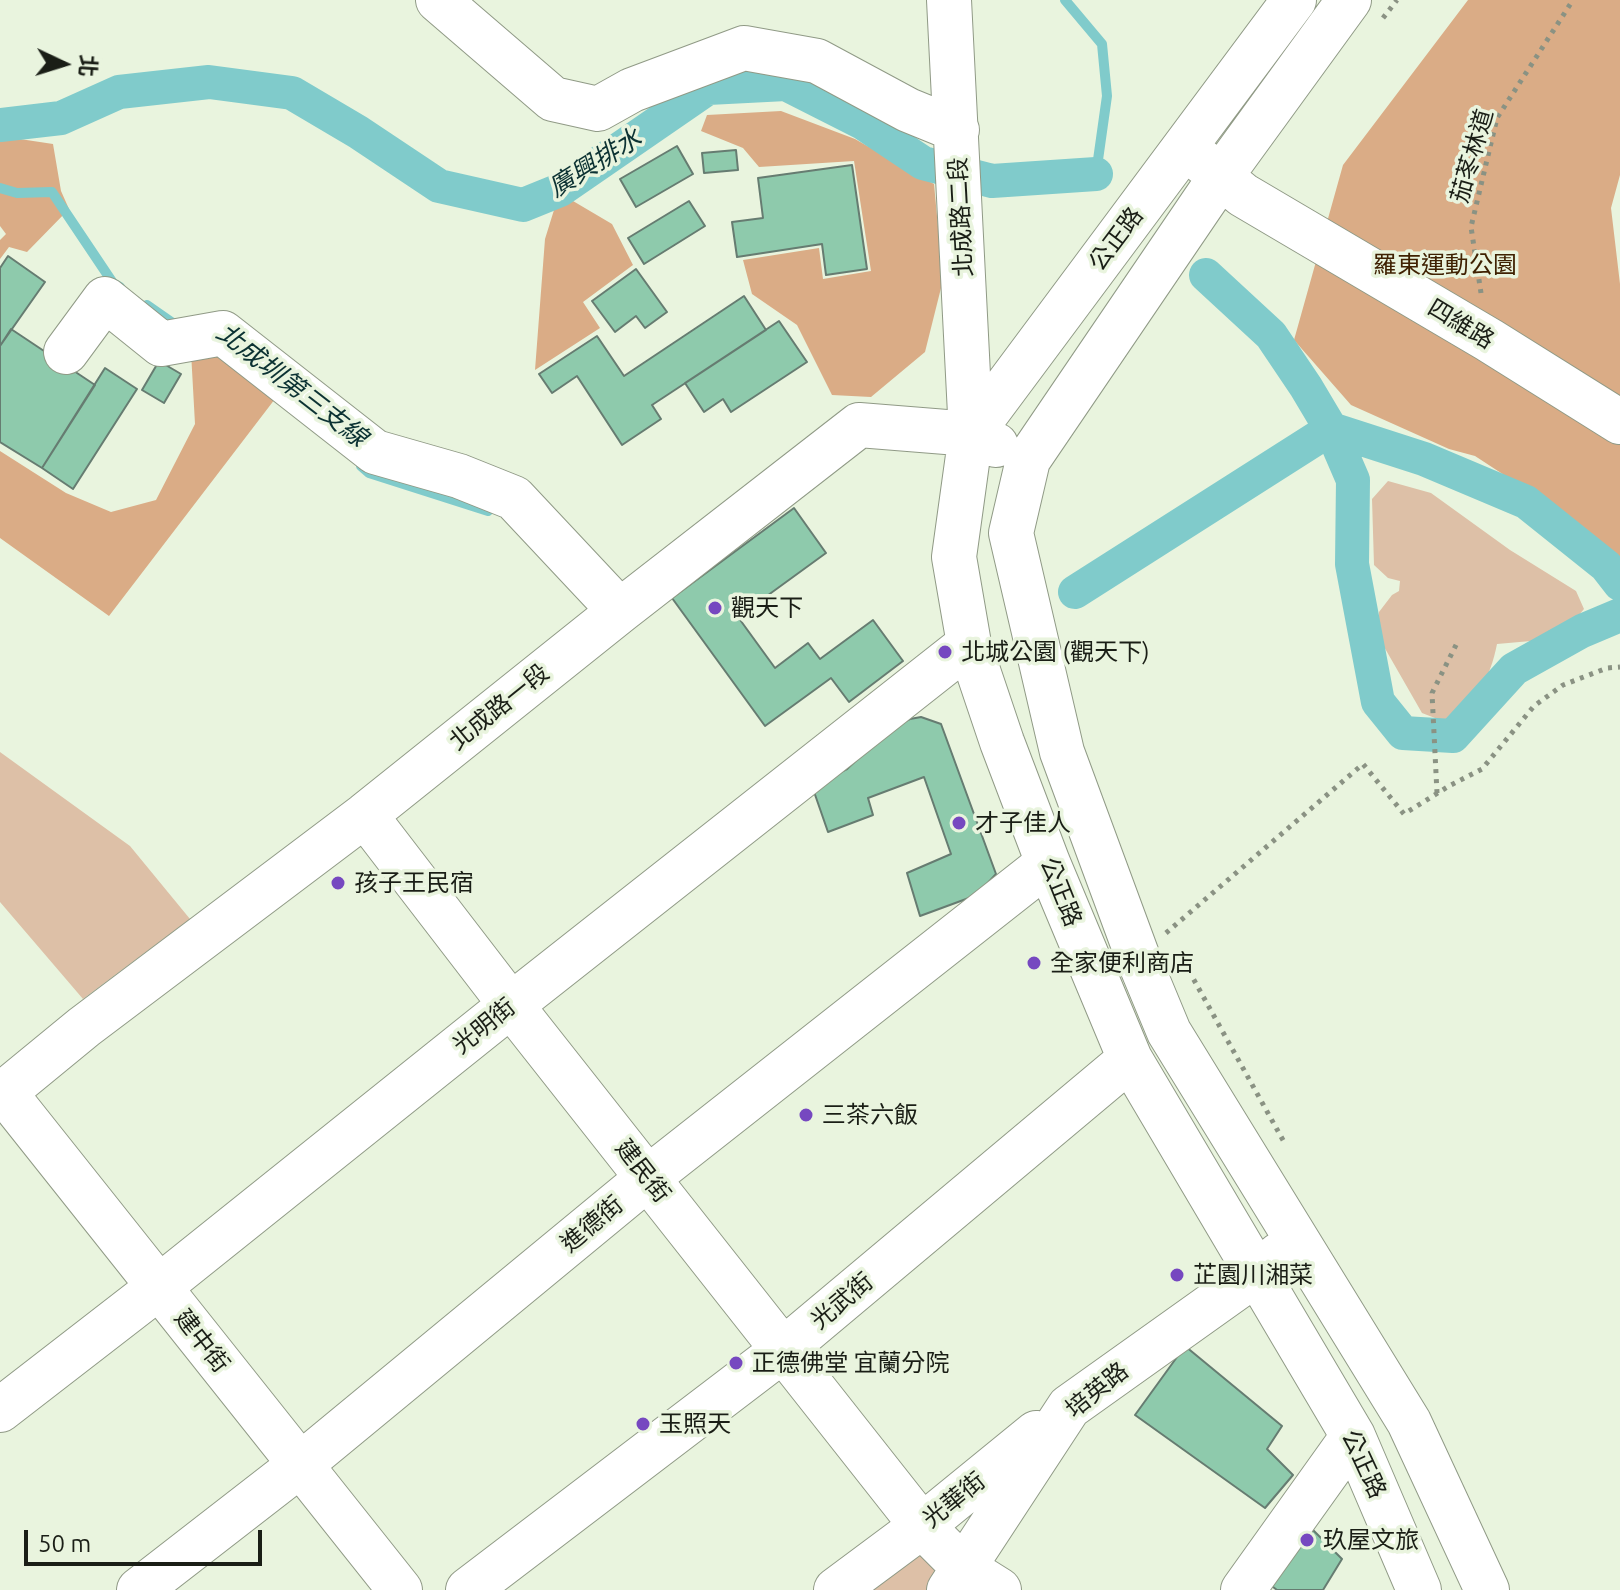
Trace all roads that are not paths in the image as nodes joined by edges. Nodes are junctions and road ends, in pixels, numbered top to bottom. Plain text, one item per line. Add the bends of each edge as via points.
1 (438, 0) edge
2 (949, 0) edge
3 (1294, 0) edge
4 (1364, 11) edge
5 (957, 140) junction
6 (1184, 147) junction
7 (1221, 176) junction
8 (66, 352) dead end
9 (1620, 422) edge
10 (971, 434) junction
11 (1028, 460) junction
12 (620, 611) junction
13 (969, 644) junction
14 (365, 815) junction
15 (1048, 863) junction
16 (511, 1005) junction
17 (1130, 1059) junction
18 (2, 1094) edge
19 (649, 1177) junction
20 (1297, 1239) junction
21 (1257, 1273) junction
22 (159, 1287) junction
23 (783, 1350) junction
24 (1069, 1407) junction
25 (0, 1410) edge
26 (1353, 1436) junction
27 (300, 1465) junction
28 (922, 1526) junction
29 (971, 1583) edge
30 (139, 1590) edge
31 (400, 1590) edge
32 (468, 1590) edge
33 (836, 1590) edge
34 (1243, 1590) edge
35 (1419, 1590) edge
36 (1487, 1590) edge

1 - 5 street via 553,99 598,109 632,90 744,48 817,61
2 - 5 street, 北成路二段
3 - 6 street, 公正路
4 - 7 street, 公正路
5 - 10 street, 北成路二段
6 - 7 street
6 - 10 street, 公正路
7 - 9 street, 四維路 via 1243,195
7 - 11 street, 公正路
8 - 12 street via 105,299 161,344 223,333 375,452 514,498
10 - 11 street, 北成路一段
10 - 12 street, 北成路一段 via 859,425
10 - 13 street, 公正路 via 954,557
11 - 20 street, 公正路 via 1011,533 1062,752 1152,943 1169,1032
12 - 14 street, 北成路一段
13 - 15 street, 公正路
13 - 16 street, 光明街
14 - 16 street, 建民街
14 - 18 street, 北成路一段
15 - 17 street, 公正路
15 - 19 street, 進德街
16 - 19 street, 建民街
16 - 22 street, 光明街
17 - 21 street, 公正路
17 - 23 street, 光武街
18 - 22 street, 建中街
19 - 23 street, 建民街
19 - 27 street, 進德街
20 - 21 street, 培英路
20 - 36 street, 公正路 via 1409,1422
21 - 24 street, 培英路
21 - 26 street, 公正路
22 - 25 street, 光明街
22 - 27 street, 建中街
23 - 28 street, 建民街
23 - 32 street, 光武街
24 - 28 street, 光華街
24 - 29 street, 培英路
26 - 34 street
26 - 35 street, 公正路
27 - 30 street, 進德街
27 - 31 street, 建中街
28 - 29 street, 建民街
28 - 33 street, 光華街

